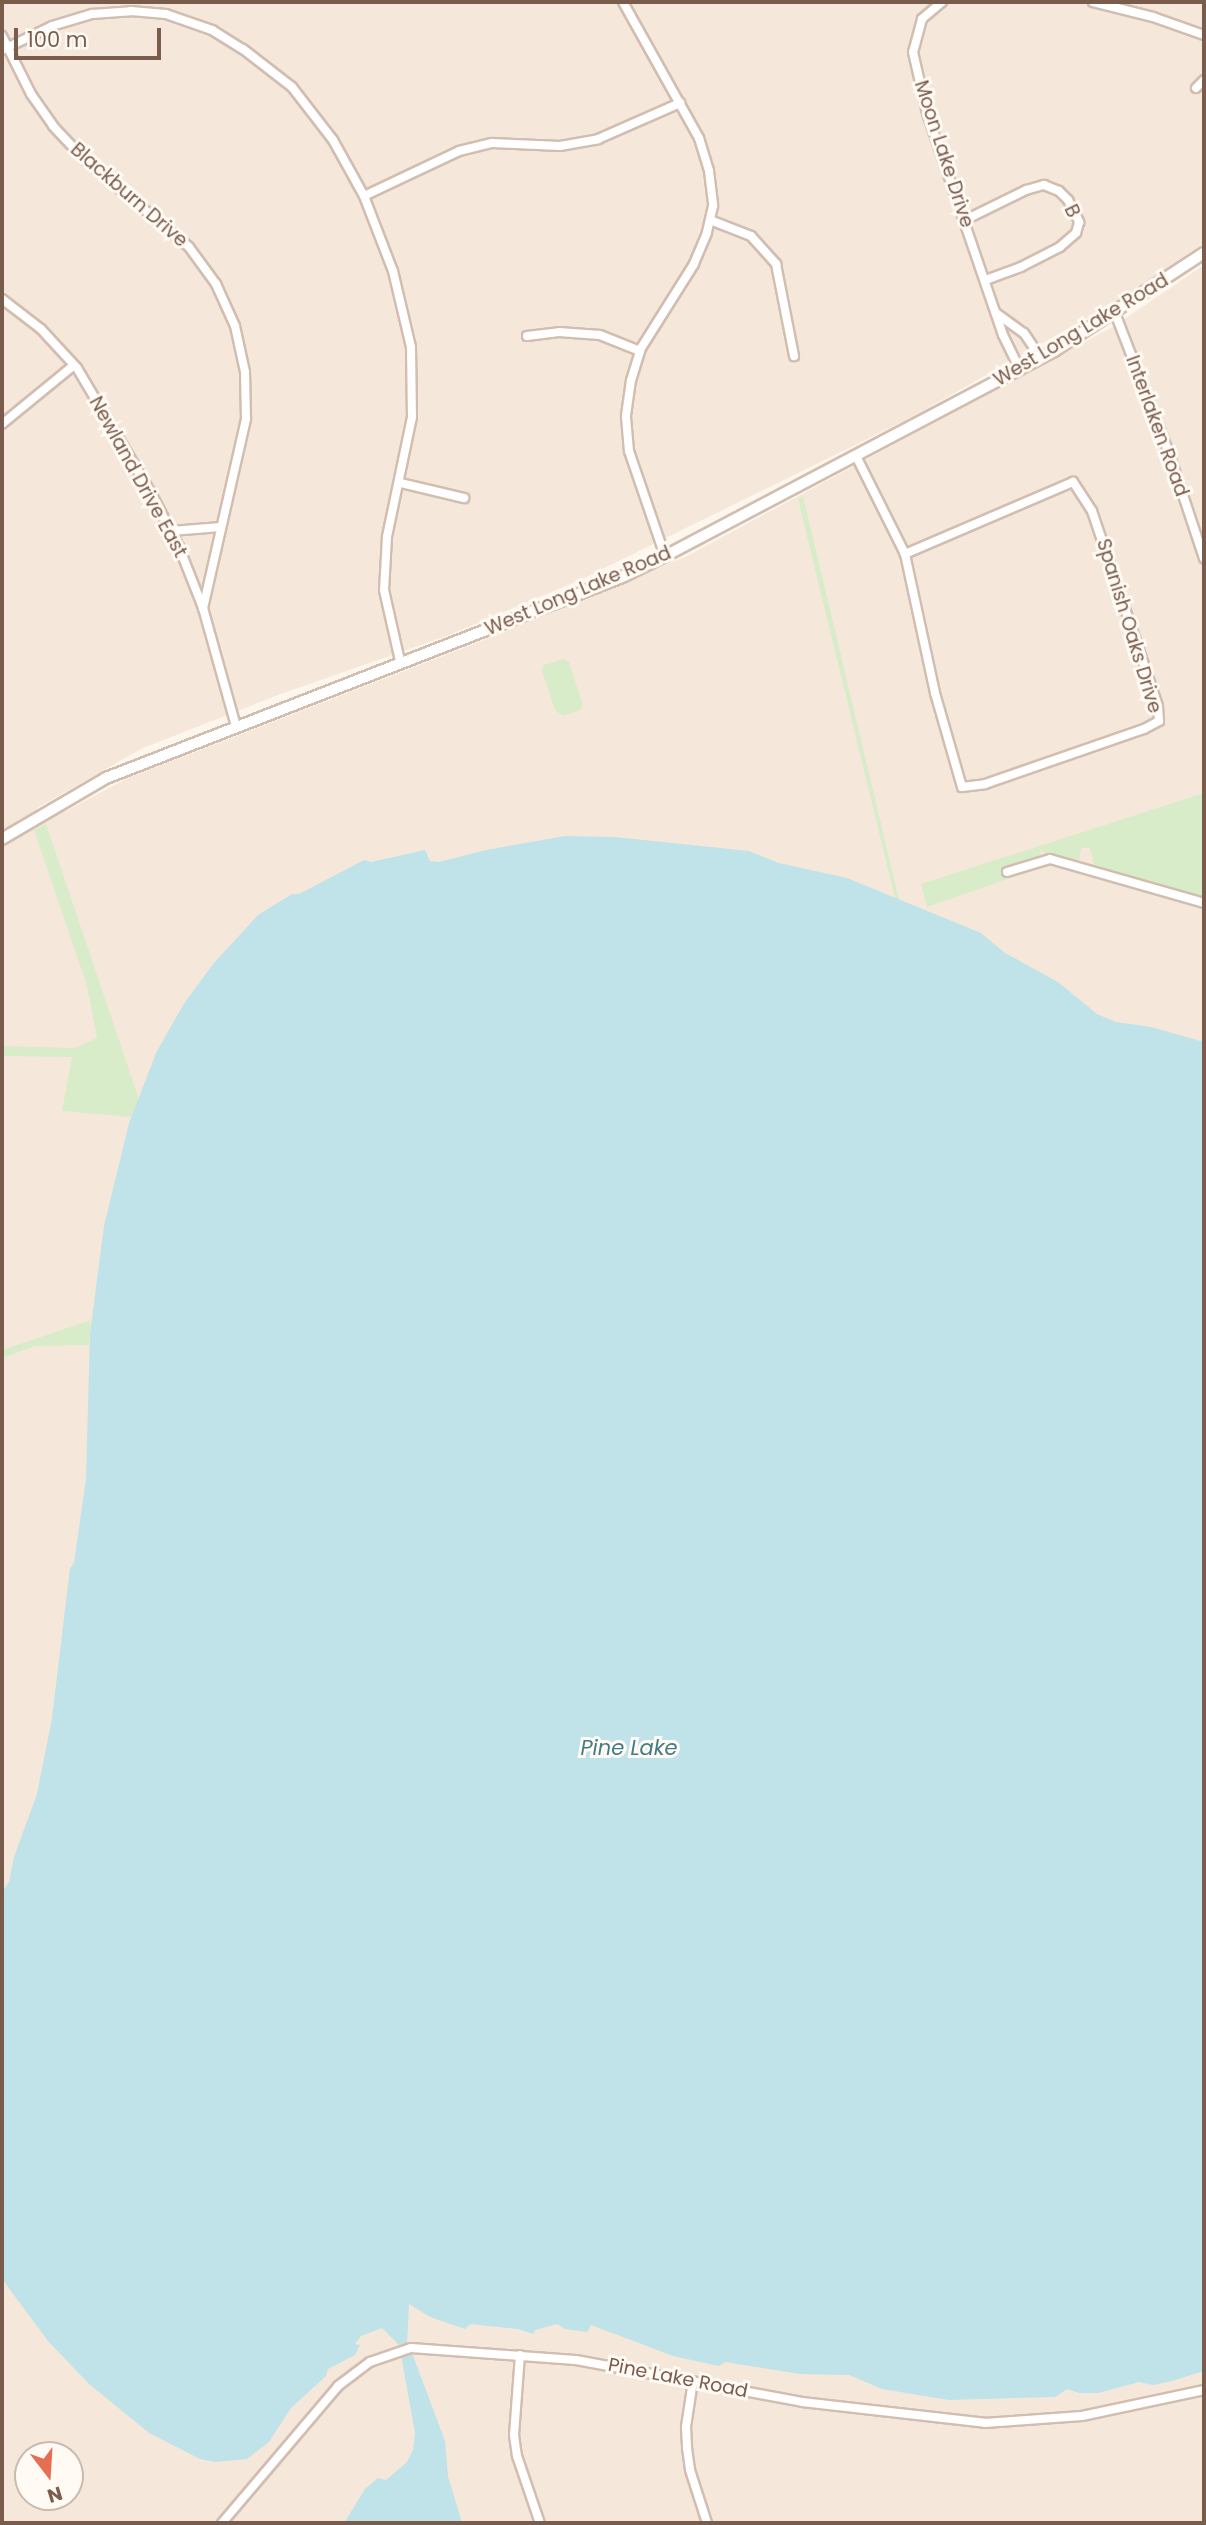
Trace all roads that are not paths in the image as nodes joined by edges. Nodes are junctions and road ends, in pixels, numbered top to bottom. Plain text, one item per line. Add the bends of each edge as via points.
1 (622, 2) edge
2 (942, 2) edge
3 (1093, 2) edge
4 (1204, 35) edge
5 (2, 36) edge
6 (4, 49) edge
7 (1204, 80) edge
8 (1196, 89) dead end
9 (680, 103) junction
10 (364, 196) junction
11 (710, 220) junction
12 (965, 220) junction
13 (1204, 253) edge
14 (986, 279) junction
15 (2, 299) edge
16 (996, 313) junction
17 (1115, 313) junction
18 (527, 336) dead end
19 (640, 351) junction
20 (793, 356) dead end
21 (1041, 358) junction
22 (74, 365) junction
23 (1020, 370) junction
24 (2, 424) edge
25 (856, 456) junction
26 (401, 483) junction
27 (464, 498) dead end
28 (221, 527) junction
29 (171, 531) junction
30 (1202, 539) edge
31 (905, 554) junction
32 (665, 556) junction
33 (1204, 558) edge
34 (202, 608) junction
35 (400, 661) junction
36 (236, 726) junction
37 (2, 839) edge
38 (1007, 872) dead end
39 (1204, 903) edge
40 (520, 2355) junction
41 (693, 2381) junction
42 (1204, 2390) edge
43 (222, 2523) edge
44 (540, 2523) edge
45 (707, 2523) edge

1 - 9 street
2 - 12 street, Moon Lake Drive via 922,19 913,52 928,113
3 - 4 street
5 - 6 street, Blackburn Drive
6 - 10 street via 52,26 92,14 166,14 212,30 292,87 332,140
6 - 28 street, Blackburn Drive via 31,94 75,150 189,247 216,284 235,326 245,372 246,419
7 - 8 street
9 - 10 street via 598,139 560,146 492,143 459,151
9 - 11 street via 699,138 709,172
10 - 26 street via 393,271 411,347 412,416
11 - 19 street via 695,264
11 - 20 street via 751,236 776,264
12 - 14 street, Moon Lake Drive
12 - 14 street, B via 1044,185 1068,200 1079,222 1076,233 1060,247
13 - 17 main road, West Long Lake Road
14 - 16 street, Moon Lake Drive
15 - 22 street, Newland Drive East via 41,329
16 - 21 street via 1024,333
16 - 23 street, Moon Lake Drive
17 - 21 main road, West Long Lake Road
17 - 30 street, Interlaken Road
18 - 19 street via 559,332 600,335
19 - 32 street via 626,417 629,451
21 - 23 main road, West Long Lake Road
22 - 24 street
22 - 29 street, Newland Drive East
23 - 25 main road, West Long Lake Road
25 - 31 street, Spanish Oaks Drive
25 - 32 main road, West Long Lake Road
26 - 27 street
26 - 35 street via 387,537 384,590
28 - 29 street
28 - 34 street, Blackburn Drive
29 - 34 street, Newland Drive East
30 - 33 street, Interlaken Road
31 - 31 street, Spanish Oaks Drive via 935,693 962,787 985,784 1159,721 1158,706 1092,511 1073,482
32 - 35 main road, West Long Lake Road
34 - 36 street, Newland Drive East
35 - 36 main road, West Long Lake Road
36 - 37 main road, West Long Lake Road via 106,778
38 - 39 street via 1050,859
40 - 41 street, Pine Lake Road via 584,2361
40 - 43 street, Pine Lake Road via 417,2347 370,2362 330,2393
40 - 44 street via 514,2435
41 - 42 street, Pine Lake Road via 827,2406 1004,2423 1098,2413
41 - 45 street via 687,2448

